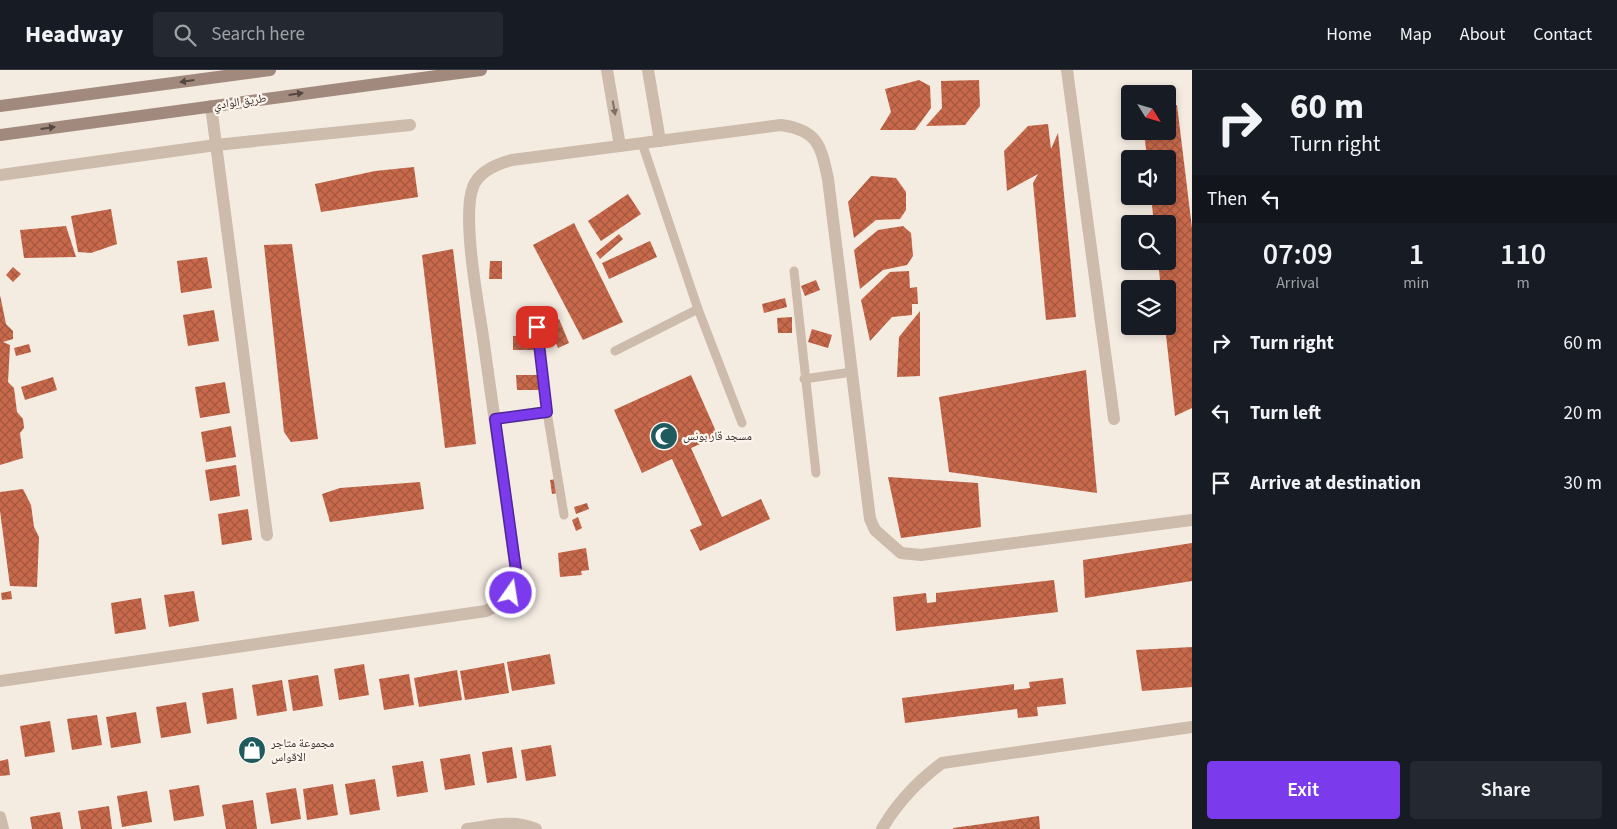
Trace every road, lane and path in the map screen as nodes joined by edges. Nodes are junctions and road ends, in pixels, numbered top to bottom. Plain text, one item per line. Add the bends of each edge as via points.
1 (270, 70) edge
2 (481, 70) edge
3 (607, 70) edge
4 (648, 70) edge
5 (1067, 70) edge
6 (0, 106) edge
7 (211, 106) junction
8 (410, 125) dead end
9 (0, 135) edge
10 (660, 141) junction
11 (642, 144) junction
12 (216, 145) junction
13 (620, 146) junction
14 (0, 175) edge
15 (794, 271) dead end
16 (698, 309) junction
17 (537, 327) dead end
18 (615, 351) dead end
19 (852, 372) junction
20 (804, 379) junction
21 (547, 412) junction
22 (495, 419) junction
23 (1114, 419) dead end
24 (742, 423) dead end
25 (816, 474) dead end
26 (564, 515) dead end
27 (1192, 520) edge
28 (267, 535) dead end
29 (0, 681) edge
30 (1192, 727) edge
31 (0, 817) edge
32 (3, 829) edge
33 (467, 829) edge
34 (536, 829) edge
35 (882, 829) edge

1 -> 6 main road
7 -> 2 main road, طريق الوادي
3 -> 13 street
4 - 10 street
5 - 23 street
9 -> 7 main road, طريق الوادي
7 - 12 street
8 - 12 street
10 - 11 street
10 - 19 street via 781,125 797,127 813,137 822,150 828,179
11 - 13 street
11 - 16 lane
12 - 14 street
12 - 28 street
13 - 22 street via 499,163 485,171 473,186 470,202 474,272
15 - 20 lane
16 - 18 lane
16 - 24 lane
17 - 21 lane
19 - 20 lane
19 - 27 street via 870,519 875,530 901,553 922,555
20 - 25 lane
21 - 22 lane
21 - 26 lane
22 - 29 street via 516,570 511,593 501,604 486,611
30 - 35 street via 942,763 916,784
31 - 32 street
33 - 34 street via 506,823 524,824

